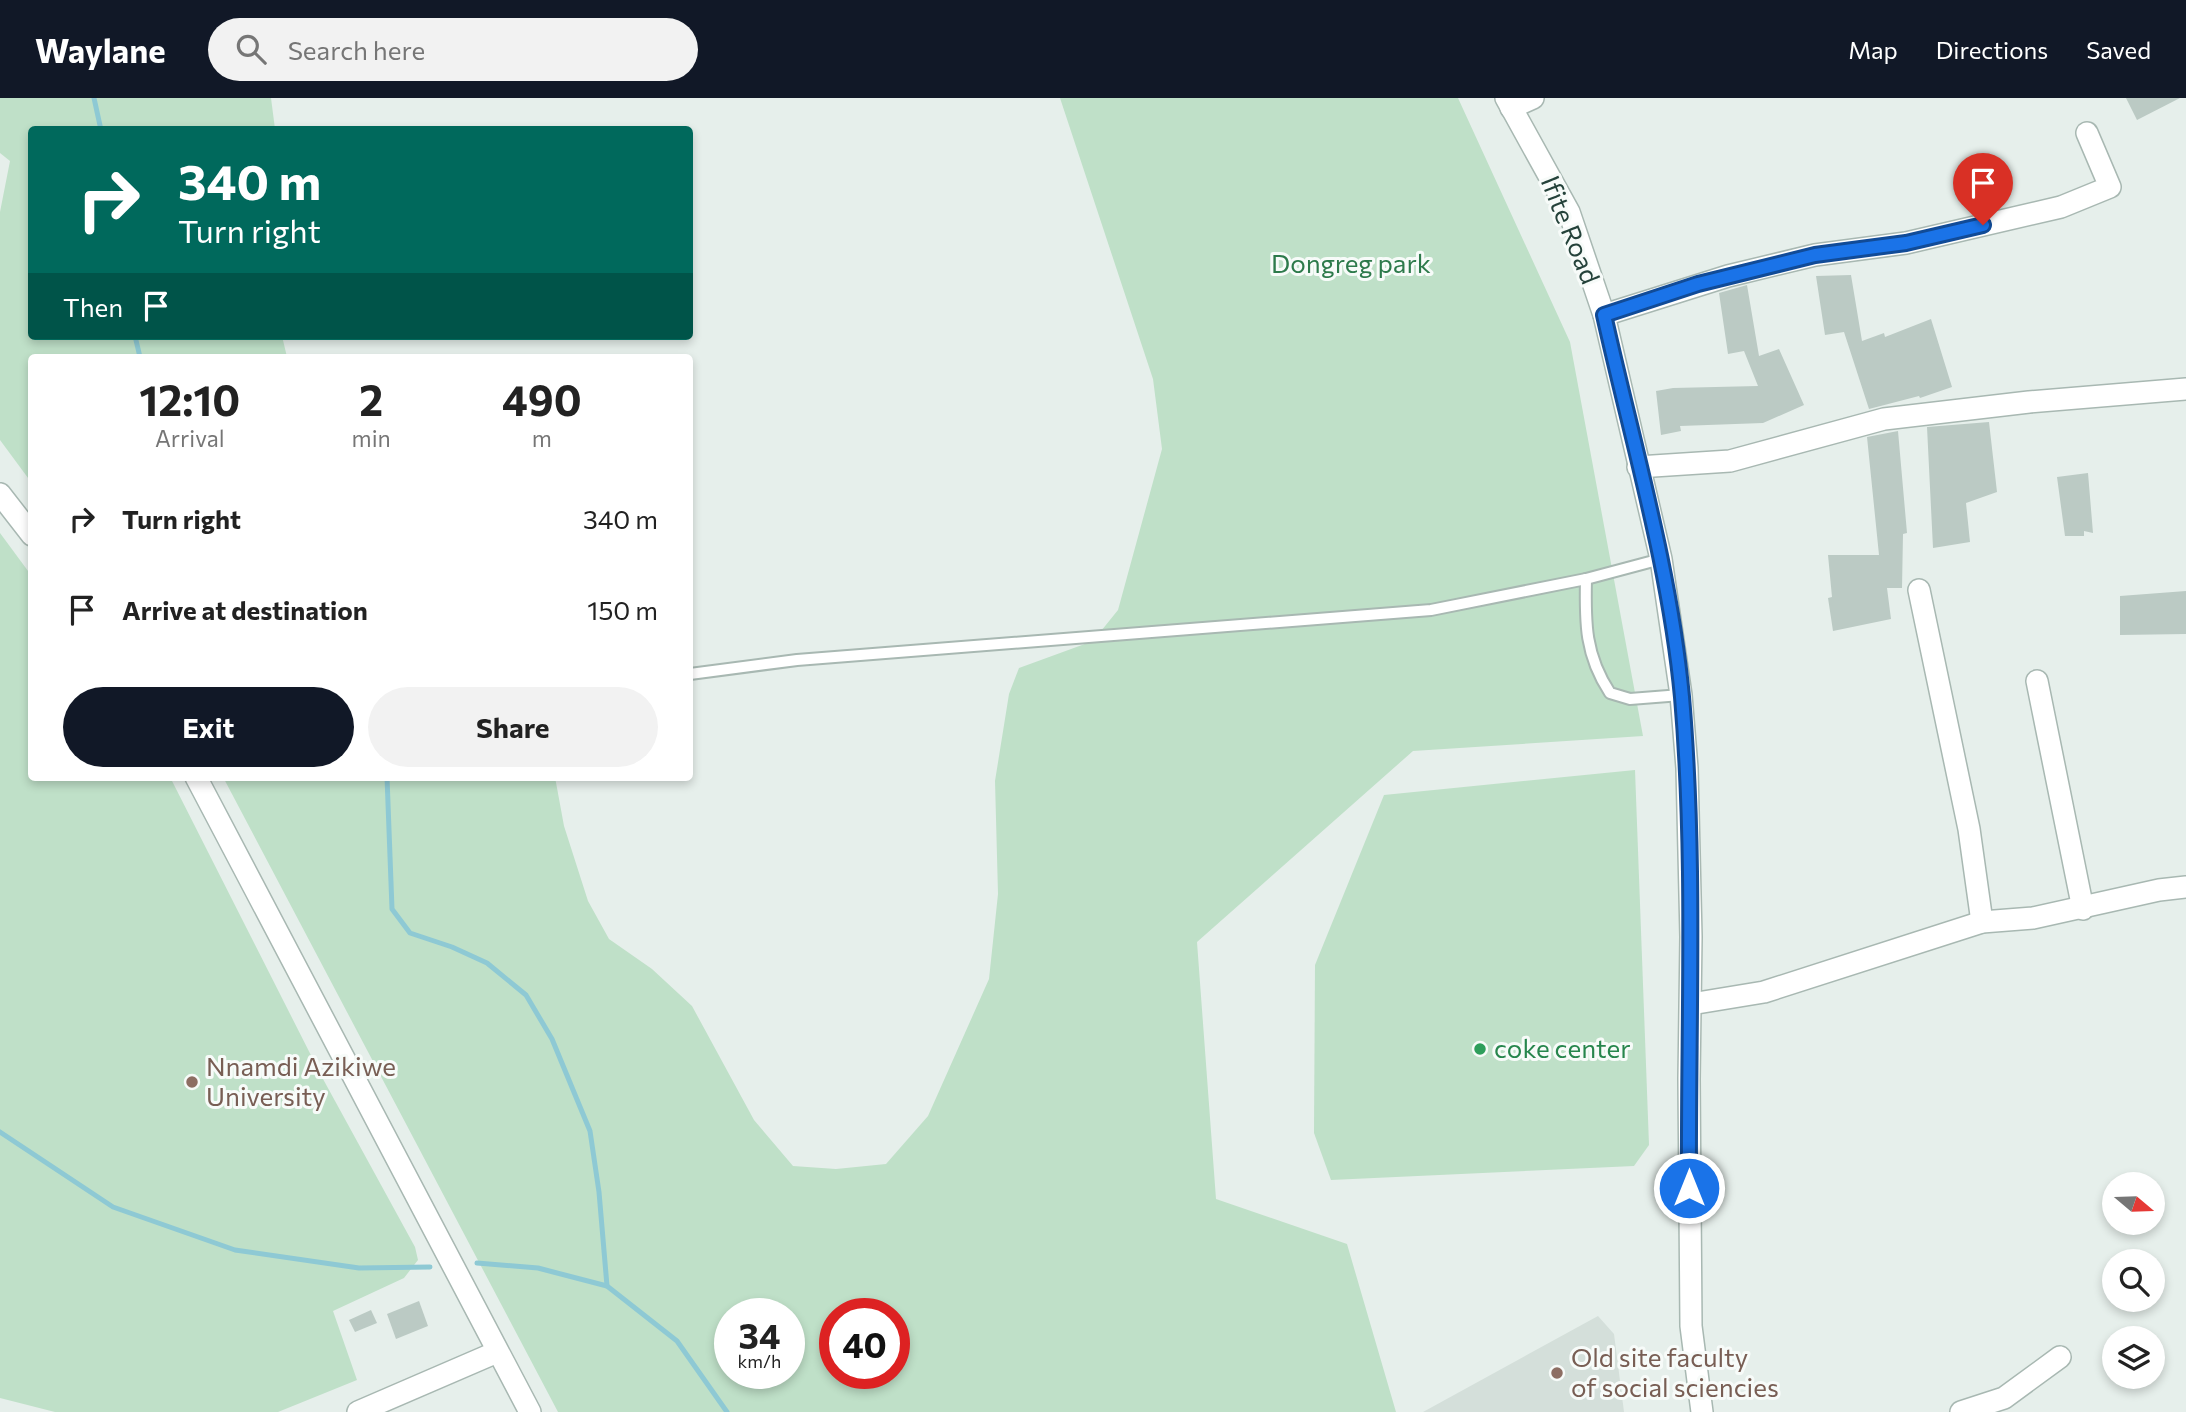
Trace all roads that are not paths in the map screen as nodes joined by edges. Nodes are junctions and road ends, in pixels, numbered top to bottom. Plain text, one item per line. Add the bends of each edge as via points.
1 (1533, 98) edge
2 (1509, 103) edge
3 (2087, 133) dead end
4 (1604, 315) junction
5 (2186, 389) edge
6 (1638, 467) junction
7 (0, 494) edge
8 (28, 530) edge
9 (1661, 559) junction
10 (1586, 579) junction
11 (1919, 590) dead end
12 (693, 674) edge
13 (2036, 681) dead end
14 (1681, 695) junction
15 (198, 781) edge
16 (2186, 887) edge
17 (2083, 909) junction
18 (1982, 922) junction
19 (1691, 1003) junction
20 (497, 1352) junction
21 (2060, 1357) dead end
22 (358, 1412) edge
23 (530, 1412) edge
24 (1702, 1412) edge
25 (1961, 1412) edge

1 - 2 street
2 - 4 street, Ifite Road via 1569,212
3 - 4 street via 2110,187 2088,198 1906,243 1802,258 1698,284
4 - 6 street, Ifite Road
5 - 6 street via 1884,419 1730,461
6 - 9 street, Ifite Road
7 - 8 street
9 - 10 lane
9 - 14 street, Ifite Road
10 - 12 lane via 1431,610 797,660
10 - 14 lane via 1585,625 1598,673 1610,693 1630,699
11 - 18 street via 1969,829
13 - 17 street
14 - 19 street, Ifite Road via 1687,768
15 - 20 street
16 - 17 street
17 - 18 street
18 - 19 street via 1764,992
19 - 24 street, Ifite Road via 1691,1326
20 - 22 street
20 - 23 street
21 - 25 street via 2004,1398

